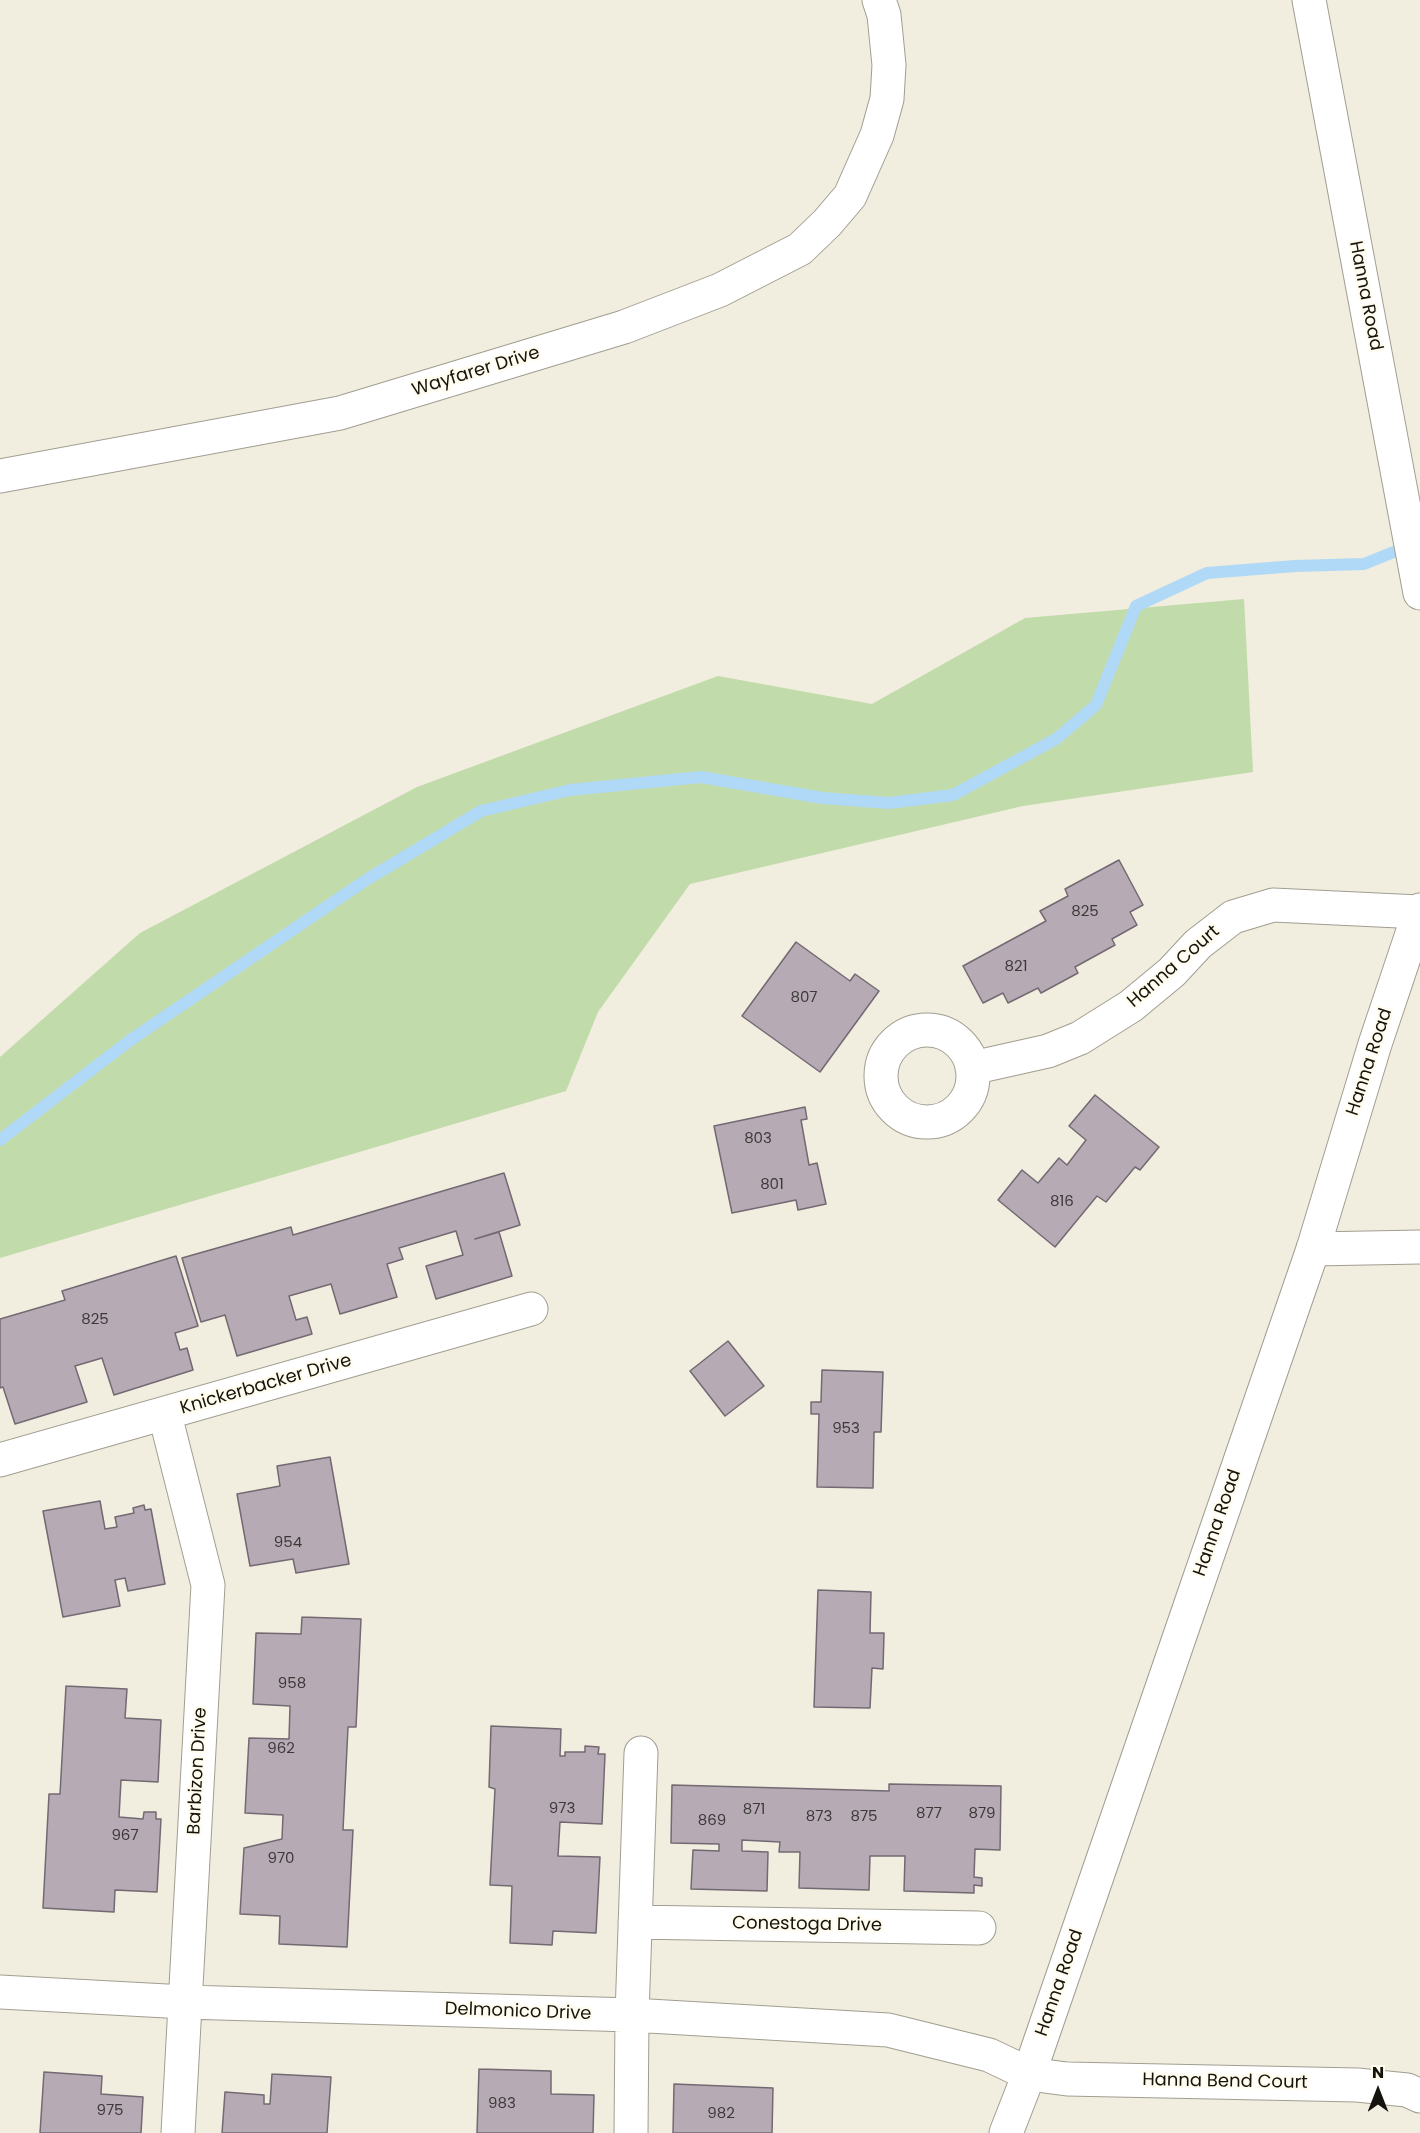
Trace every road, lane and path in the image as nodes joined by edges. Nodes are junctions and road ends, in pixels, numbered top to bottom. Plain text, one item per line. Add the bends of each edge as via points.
1 (879, 0) edge
2 (1309, 0) edge
3 (0, 477) edge
4 (1420, 593) edge
5 (1420, 911) edge
6 (972, 1068) dead end
7 (1420, 1247) edge
8 (1313, 1249) junction
9 (531, 1309) dead end
10 (165, 1414) junction
11 (0, 1460) edge
12 (641, 1753) dead end
13 (635, 1922) junction
14 (979, 1928) dead end
15 (0, 1992) edge
16 (185, 2002) junction
17 (632, 2015) junction
18 (1029, 2074) junction
19 (1420, 2096) edge
20 (178, 2133) edge
21 (631, 2133) edge
22 (1006, 2133) edge

1 - 3 street, Wayfarer Drive via 889,65 887,99 877,135 850,196 800,249 720,290 624,327 340,413
2 - 4 street, Hanna Road
5 - 6 street, Hanna Court via 1273,905 1233,917 1131,1006 1080,1038 1047,1051
5 - 8 street, Hanna Road
7 - 8 street
8 - 18 street, Hanna Road
9 - 10 street, Knickerbacker Drive
10 - 11 street, Knickerbacker Drive
10 - 16 street, Barbizon Drive via 208,1585
12 - 13 street
13 - 14 street, Conestoga Drive
13 - 17 street
15 - 16 street, Delmonico Drive
16 - 17 street, Delmonico Drive
16 - 20 street, Barbizon Drive
17 - 18 street, Delmonico Drive via 888,2030 989,2055
17 - 21 street
18 - 19 street, Hanna Bend Court via 1066,2079 1357,2085 1407,2090
18 - 22 street, Hanna Road

